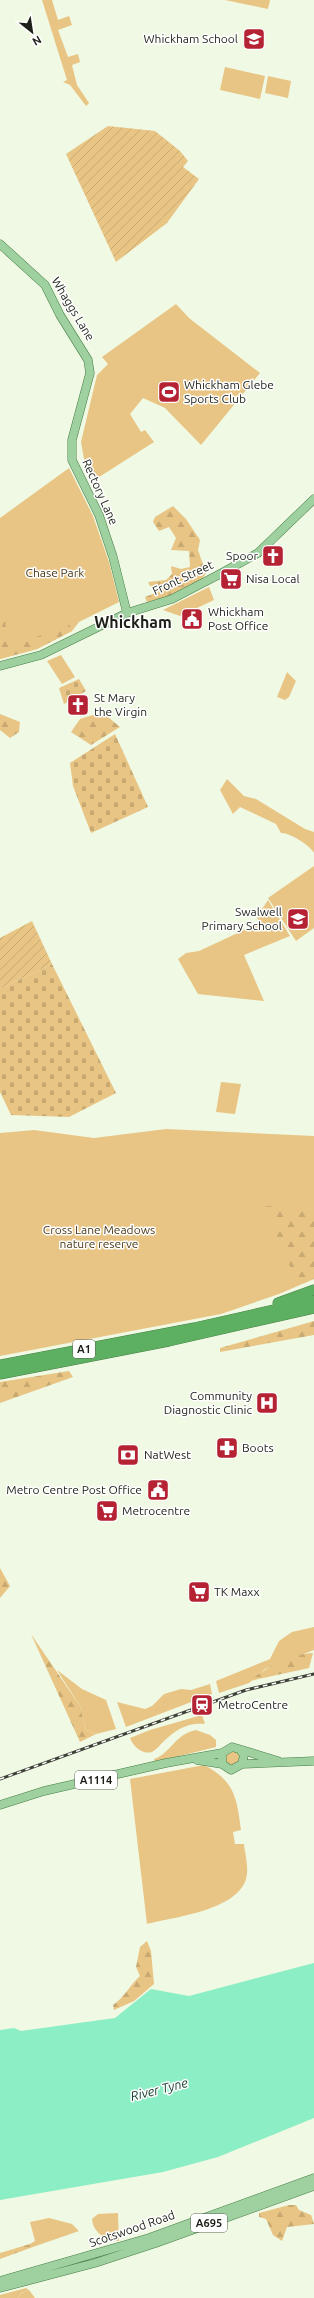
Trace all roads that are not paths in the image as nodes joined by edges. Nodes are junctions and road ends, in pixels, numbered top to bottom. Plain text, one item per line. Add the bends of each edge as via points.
1 (0, 244) edge
2 (88, 380) joint
3 (314, 498) edge
4 (127, 613) junction
5 (0, 666) edge
6 (314, 1290) edge
7 (314, 1301) edge
8 (314, 1308) edge
9 (314, 1315) edge
10 (168, 1332) junction
11 (191, 1336) junction
12 (0, 1365) edge
13 (0, 1374) edge
14 (241, 1751) junction
15 (222, 1753) junction
16 (193, 1759) junction
17 (278, 1761) junction
18 (314, 1761) edge
19 (222, 1764) junction
20 (242, 1764) junction
21 (0, 1805) edge
22 (314, 2178) edge
23 (314, 2186) edge
24 (0, 2281) edge
25 (0, 2288) edge

1 - 2 main road, Whaggs Lane via 15,260 37,276 48,290 60,315 86,356 90,368
2 - 4 main road, Rectory Lane via 72,440 72,460 99,515
3 - 4 main road, Front Street via 268,544 244,561 172,599
4 - 5 main road, Front Street via 41,655
6 - 10 highway via 260,1309 195,1323
7 - 10 highway, A1
8 - 11 highway, A1
9 - 11 highway
10 - 12 highway, A1
11 - 13 highway, A1
14 - 15 main road via 232,1747
14 - 17 main road
14 - 20 main road via 244,1755
15 - 16 main road, A1114
15 - 19 main road
16 - 19 main road, A1114
16 - 21 main road, A1114 via 44,1791
17 - 18 main road
17 - 20 main road
19 - 20 main road via 232,1770
22 - 24 main road, Scotswood Road / A695 via 149,2238
23 - 25 main road, Scotswood Road / A695 via 156,2243

